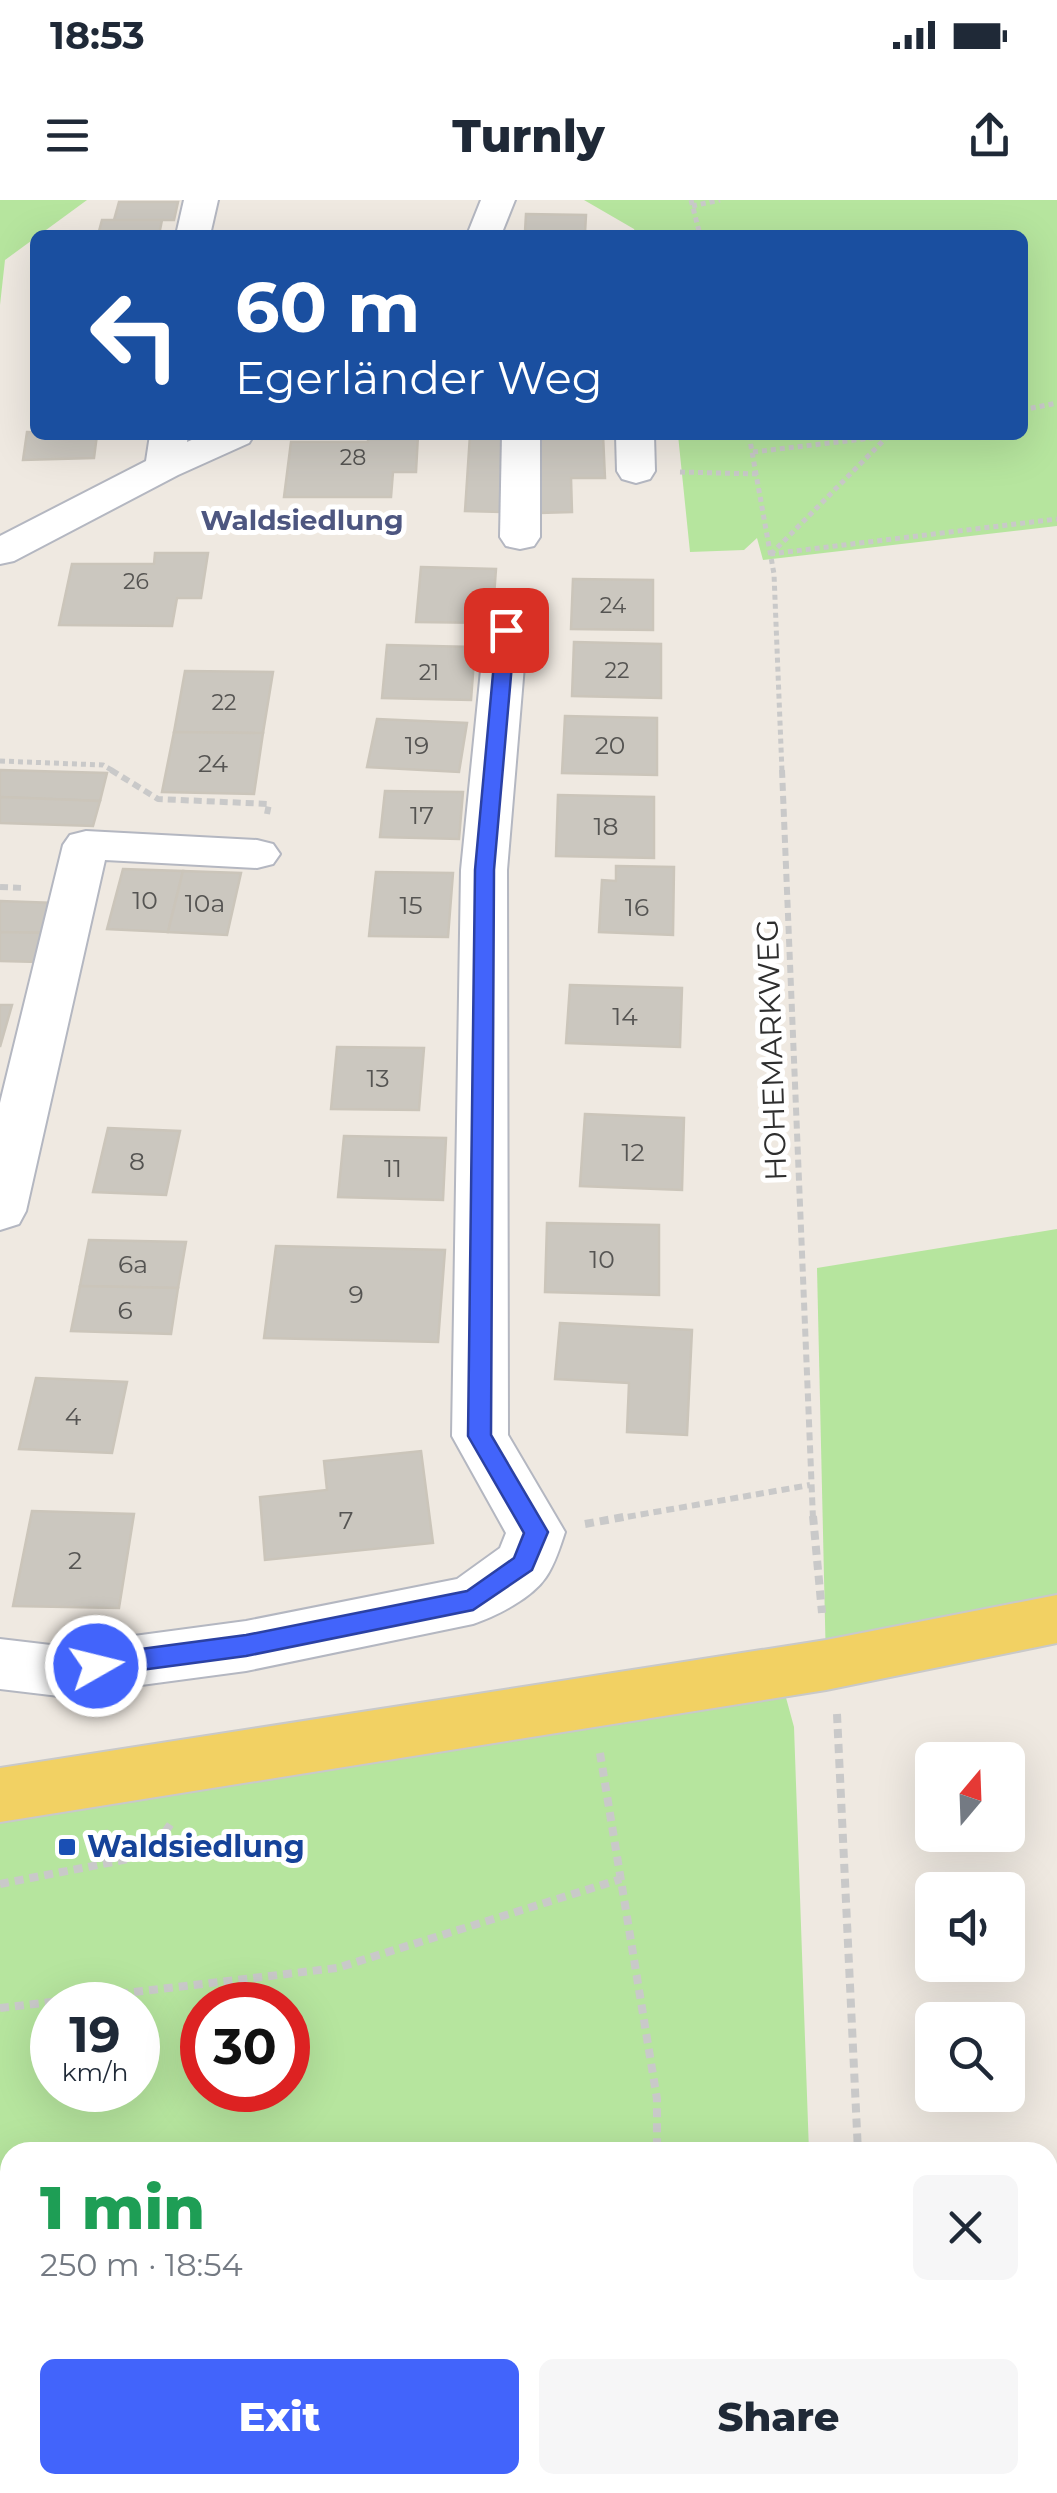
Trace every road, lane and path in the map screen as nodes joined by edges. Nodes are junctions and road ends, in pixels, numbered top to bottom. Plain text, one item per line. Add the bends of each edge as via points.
1 (201, 200) edge
2 (498, 200) edge
3 (720, 200) edge
4 (692, 203) edge
5 (193, 230) edge
6 (486, 230) edge
7 (699, 230) edge
8 (1057, 404) edge
9 (1028, 409) edge
10 (213, 440) edge
11 (521, 440) edge
12 (750, 440) edge
13 (859, 440) edge
14 (883, 440) edge
15 (166, 451) edge
16 (753, 452) junction
17 (635, 453) edge
18 (758, 474) junction
19 (1057, 519) edge
20 (520, 536) dead end
21 (0, 552) edge
22 (770, 554) junction
23 (506, 630) dead end
24 (0, 762) edge
25 (257, 854) joint
26 (0, 1211) edge
27 (810, 1485) junction
28 (536, 1532) junction
29 (1057, 1619) edge
30 (0, 1664) edge
31 (826, 1665) junction
32 (598, 1743) dead end
33 (0, 1795) edge
34 (620, 1880) junction
35 (0, 2008) edge
36 (656, 2142) edge
37 (858, 2142) edge

1 - 5 street
2 - 6 street
3 - 4 path
4 - 7 path
8 - 9 path
10 - 15 street
11 - 20 street
12 - 16 path, HOHEMARKWEG
13 - 16 path
14 - 22 path
15 - 21 street
16 - 18 path, HOHEMARKWEG
17 - 18 path
18 - 22 path, HOHEMARKWEG
19 - 22 path
22 - 27 path, HOHEMARKWEG
23 - 28 street via 484,870 480,1436
24 - 25 path via 102,765 158,799 269,804
25 - 26 street via 86,845
27 - 28 path
27 - 31 path, HOHEMARKWEG
28 - 30 street via 524,1564 473,1600 59,1671
29 - 31 main road
31 - 33 main road
31 - 37 path via 837,1701
32 - 34 path
34 - 35 path via 337,1968
34 - 36 path via 657,2098

